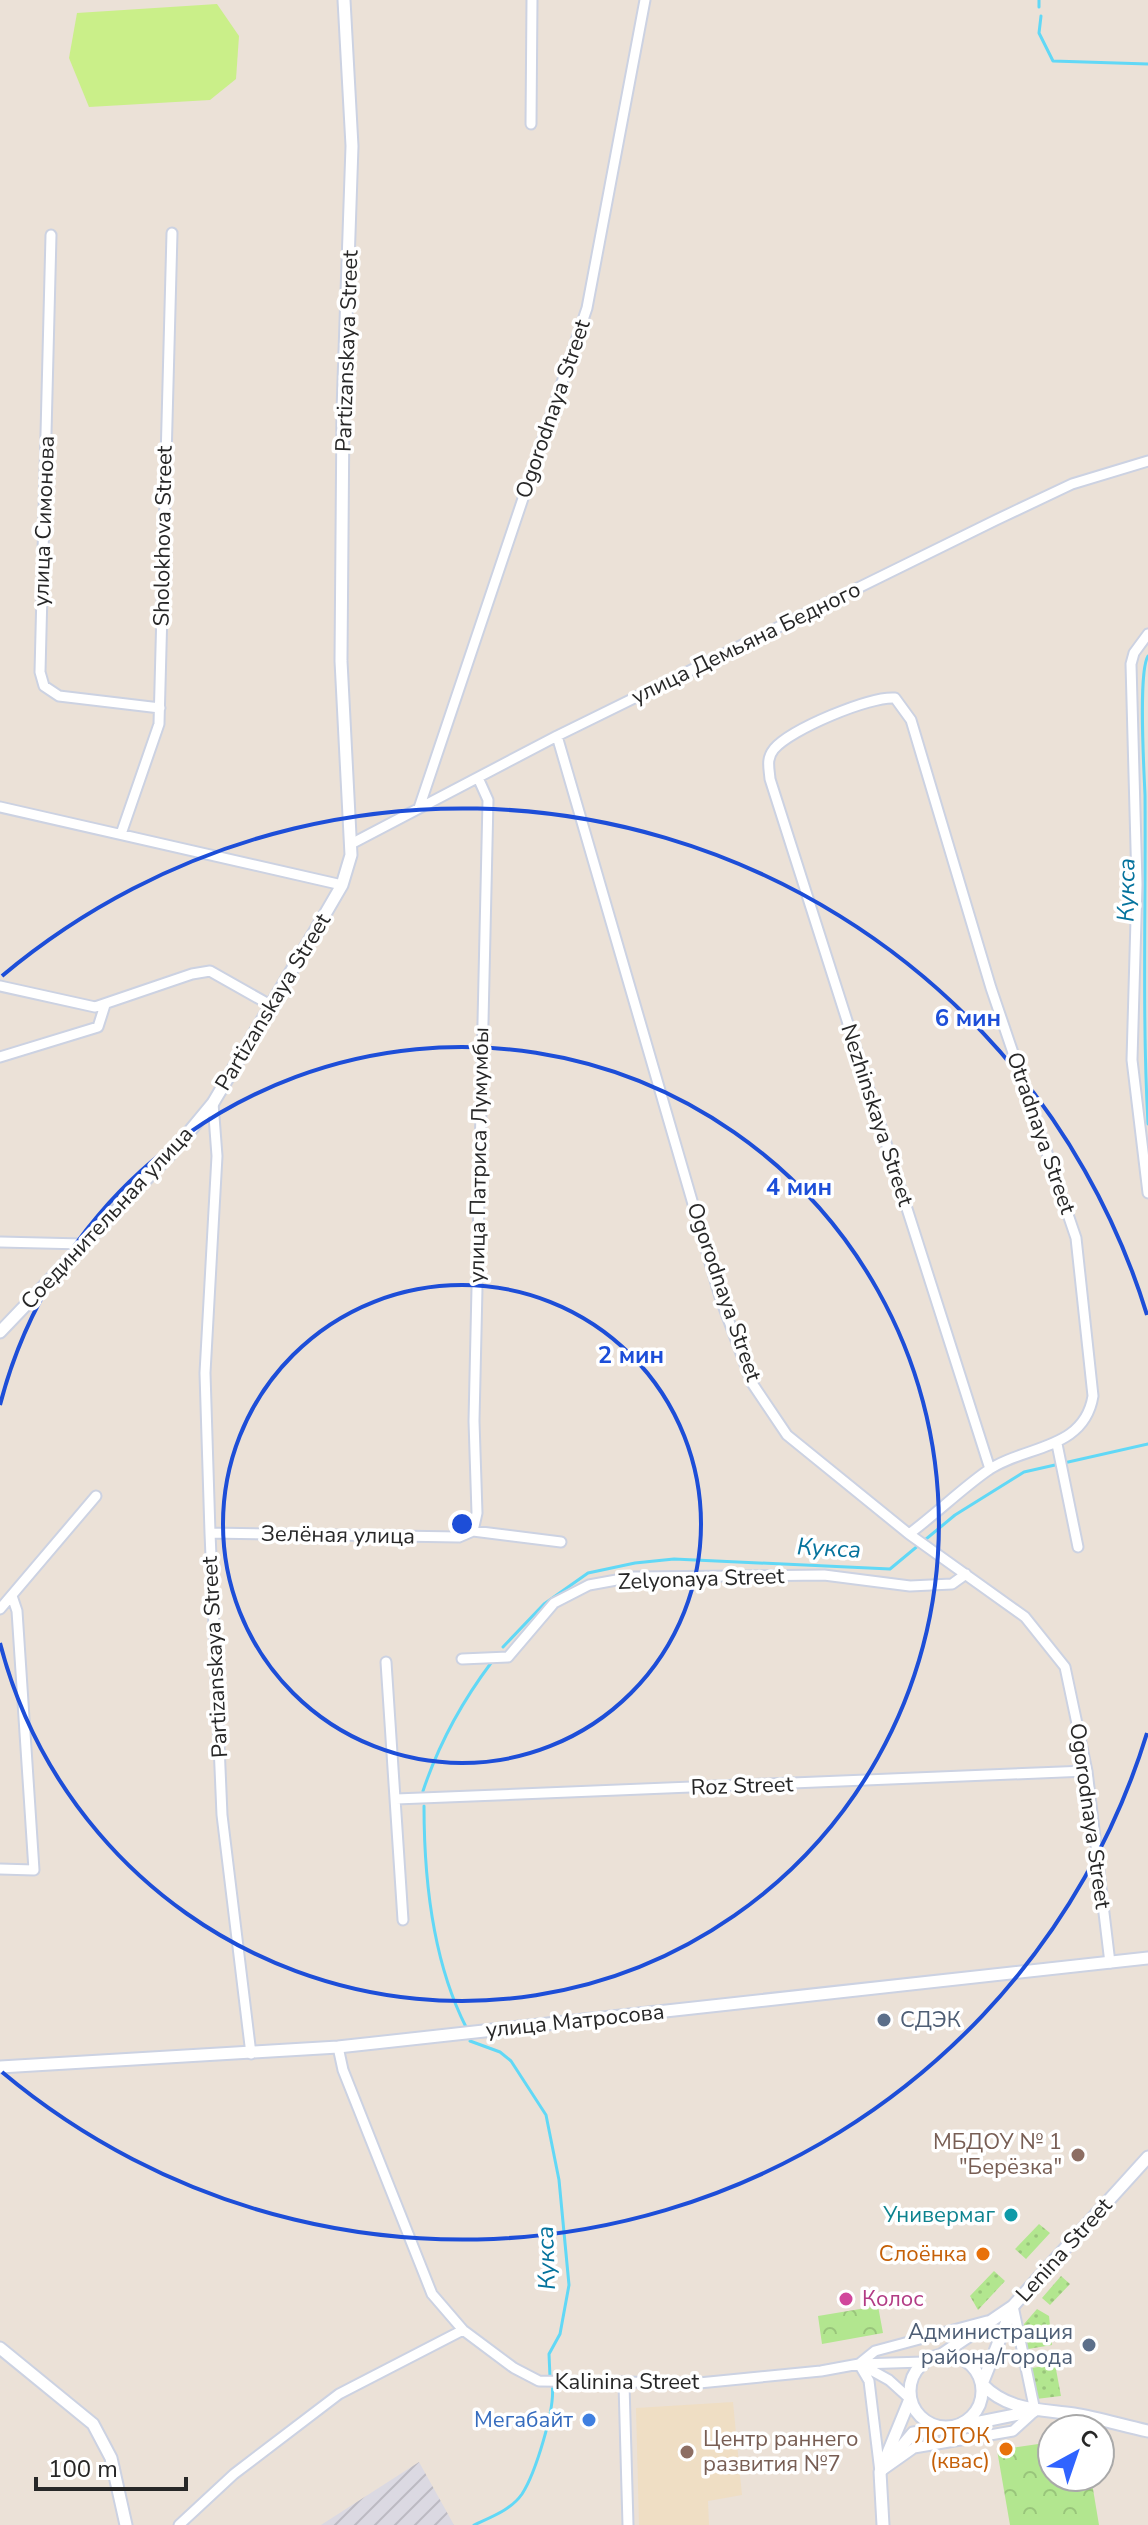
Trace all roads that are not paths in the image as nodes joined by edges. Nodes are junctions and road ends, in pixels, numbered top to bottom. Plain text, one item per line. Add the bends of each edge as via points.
1 (344, 0) edge
2 (532, 0) edge
3 (645, 0) edge
4 (531, 124) dead end
5 (172, 233) dead end
6 (51, 235) dead end
7 (1147, 464) edge
8 (1148, 634) edge
9 (160, 708) junction
10 (557, 736) junction
11 (768, 760) joint
12 (479, 780) junction
13 (0, 807) edge
14 (419, 808) junction
15 (121, 834) junction
16 (351, 844) junction
17 (342, 885) junction
18 (0, 986) edge
19 (105, 1005) junction
20 (272, 1006) junction
21 (0, 1057) edge
22 (213, 1103) junction
23 (1148, 1193) edge
24 (0, 1242) edge
25 (83, 1244) junction
26 (0, 1332) edge
27 (1057, 1444) junction
28 (990, 1469) junction
29 (96, 1496) dead end
30 (473, 1531) junction
31 (210, 1533) junction
32 (913, 1536) junction
33 (561, 1542) dead end
34 (1078, 1547) dead end
35 (966, 1574) junction
36 (12, 1596) junction
37 (0, 1609) edge
38 (462, 1659) dead end
39 (386, 1662) dead end
40 (1087, 1771) junction
41 (396, 1799) junction
42 (0, 1869) edge
43 (403, 1920) dead end
44 (1148, 1958) edge
45 (1110, 1963) junction
46 (338, 2047) junction
47 (251, 2054) junction
48 (0, 2067) edge
49 (1148, 2157) edge
50 (1013, 2306) junction
51 (1000, 2317) junction
52 (463, 2330) junction
53 (0, 2348) edge
54 (941, 2355) junction
55 (924, 2362) junction
56 (859, 2364) junction
57 (624, 2384) junction
58 (982, 2384) junction
59 (910, 2399) junction
60 (1035, 2411) junction
61 (951, 2427) junction
62 (1148, 2431) edge
63 (880, 2472) junction
64 (126, 2525) edge
65 (179, 2525) edge
66 (628, 2525) edge
67 (883, 2525) edge

1 - 16 street, Partizanskaya Street via 352,146 341,661
2 - 4 street
3 - 14 street, Ogorodnaya Street via 587,308
5 - 9 street, Sholokhova Street
6 - 9 street, улица Симонова via 40,672 44,686 59,696
7 - 10 street, улица Демьяна Бедного via 1072,484
8 - 23 street via 1131,664 1137,884 1132,1060
9 - 15 street, Sholokhova Street
10 - 12 street, улица Демьяна Бедного
10 - 32 street, Ogorodnaya Street via 720,1297 752,1383 787,1435
11 - 27 street, Otradnaya Street via 776,747 802,730 879,697 895,698 911,720 991,988 1076,1238 1093,1396 1090,1411
11 - 28 street, Nezhinskaya Street
12 - 14 street, улица Демьяна Бедного
12 - 30 street, улица Патриса Лумумбы via 488,800
13 - 15 street
14 - 16 street, улица Демьяна Бедного
15 - 17 street
16 - 17 street, Partizanskaya Street
17 - 20 street, Partizanskaya Street
18 - 19 street
19 - 20 street via 210,971
19 - 21 street via 98,1027
20 - 22 street, Partizanskaya Street
22 - 25 street, Соединительная улица
22 - 31 street, Partizanskaya Street via 217,1156 205,1373
24 - 25 street
25 - 26 street, Соединительная улица
27 - 28 street
27 - 34 street
28 - 32 street
29 - 36 street
30 - 31 street, Зелёная улица via 459,1537
30 - 33 street, Зелёная улица
31 - 47 street, Partizanskaya Street via 222,1815
32 - 35 street, Ogorodnaya Street
35 - 38 street, Zelyonaya Street via 952,1584 910,1586 824,1575 633,1577 589,1585 554,1603 508,1657
35 - 40 street, Ogorodnaya Street via 1025,1617 1065,1667
36 - 37 street
36 - 42 street via 34,1870
39 - 41 street
40 - 41 street, Roz Street
40 - 45 street, Ogorodnaya Street
41 - 43 street
44 - 45 street, улица Матросова
45 - 46 street, улица Матросова
46 - 47 street, улица Матросова
46 - 52 street via 432,2294
47 - 48 street, улица Матросова
49 - 50 street, Lenina Street
50 - 51 street, Lenina Street
50 - 58 street
50 - 60 street, Lenina Street
51 - 54 street, Lenina Street
51 - 56 street, Kalinina Street via 875,2351
52 - 57 street, Kalinina Street via 539,2381
52 - 65 street via 339,2394 234,2474
53 - 64 street via 93,2424 111,2458
54 - 55 street
54 - 58 street via 969,2363
55 - 56 street
55 - 59 street via 912,2378
56 - 57 street, Kalinina Street via 699,2383
56 - 59 street
56 - 63 street via 869,2381
57 - 66 street
58 - 60 street via 996,2398
58 - 61 street via 976,2412
59 - 61 street via 925,2421
59 - 63 street
60 - 61 street
60 - 62 street
60 - 63 street via 1013,2431 914,2448
61 - 63 street via 913,2433
63 - 67 street

